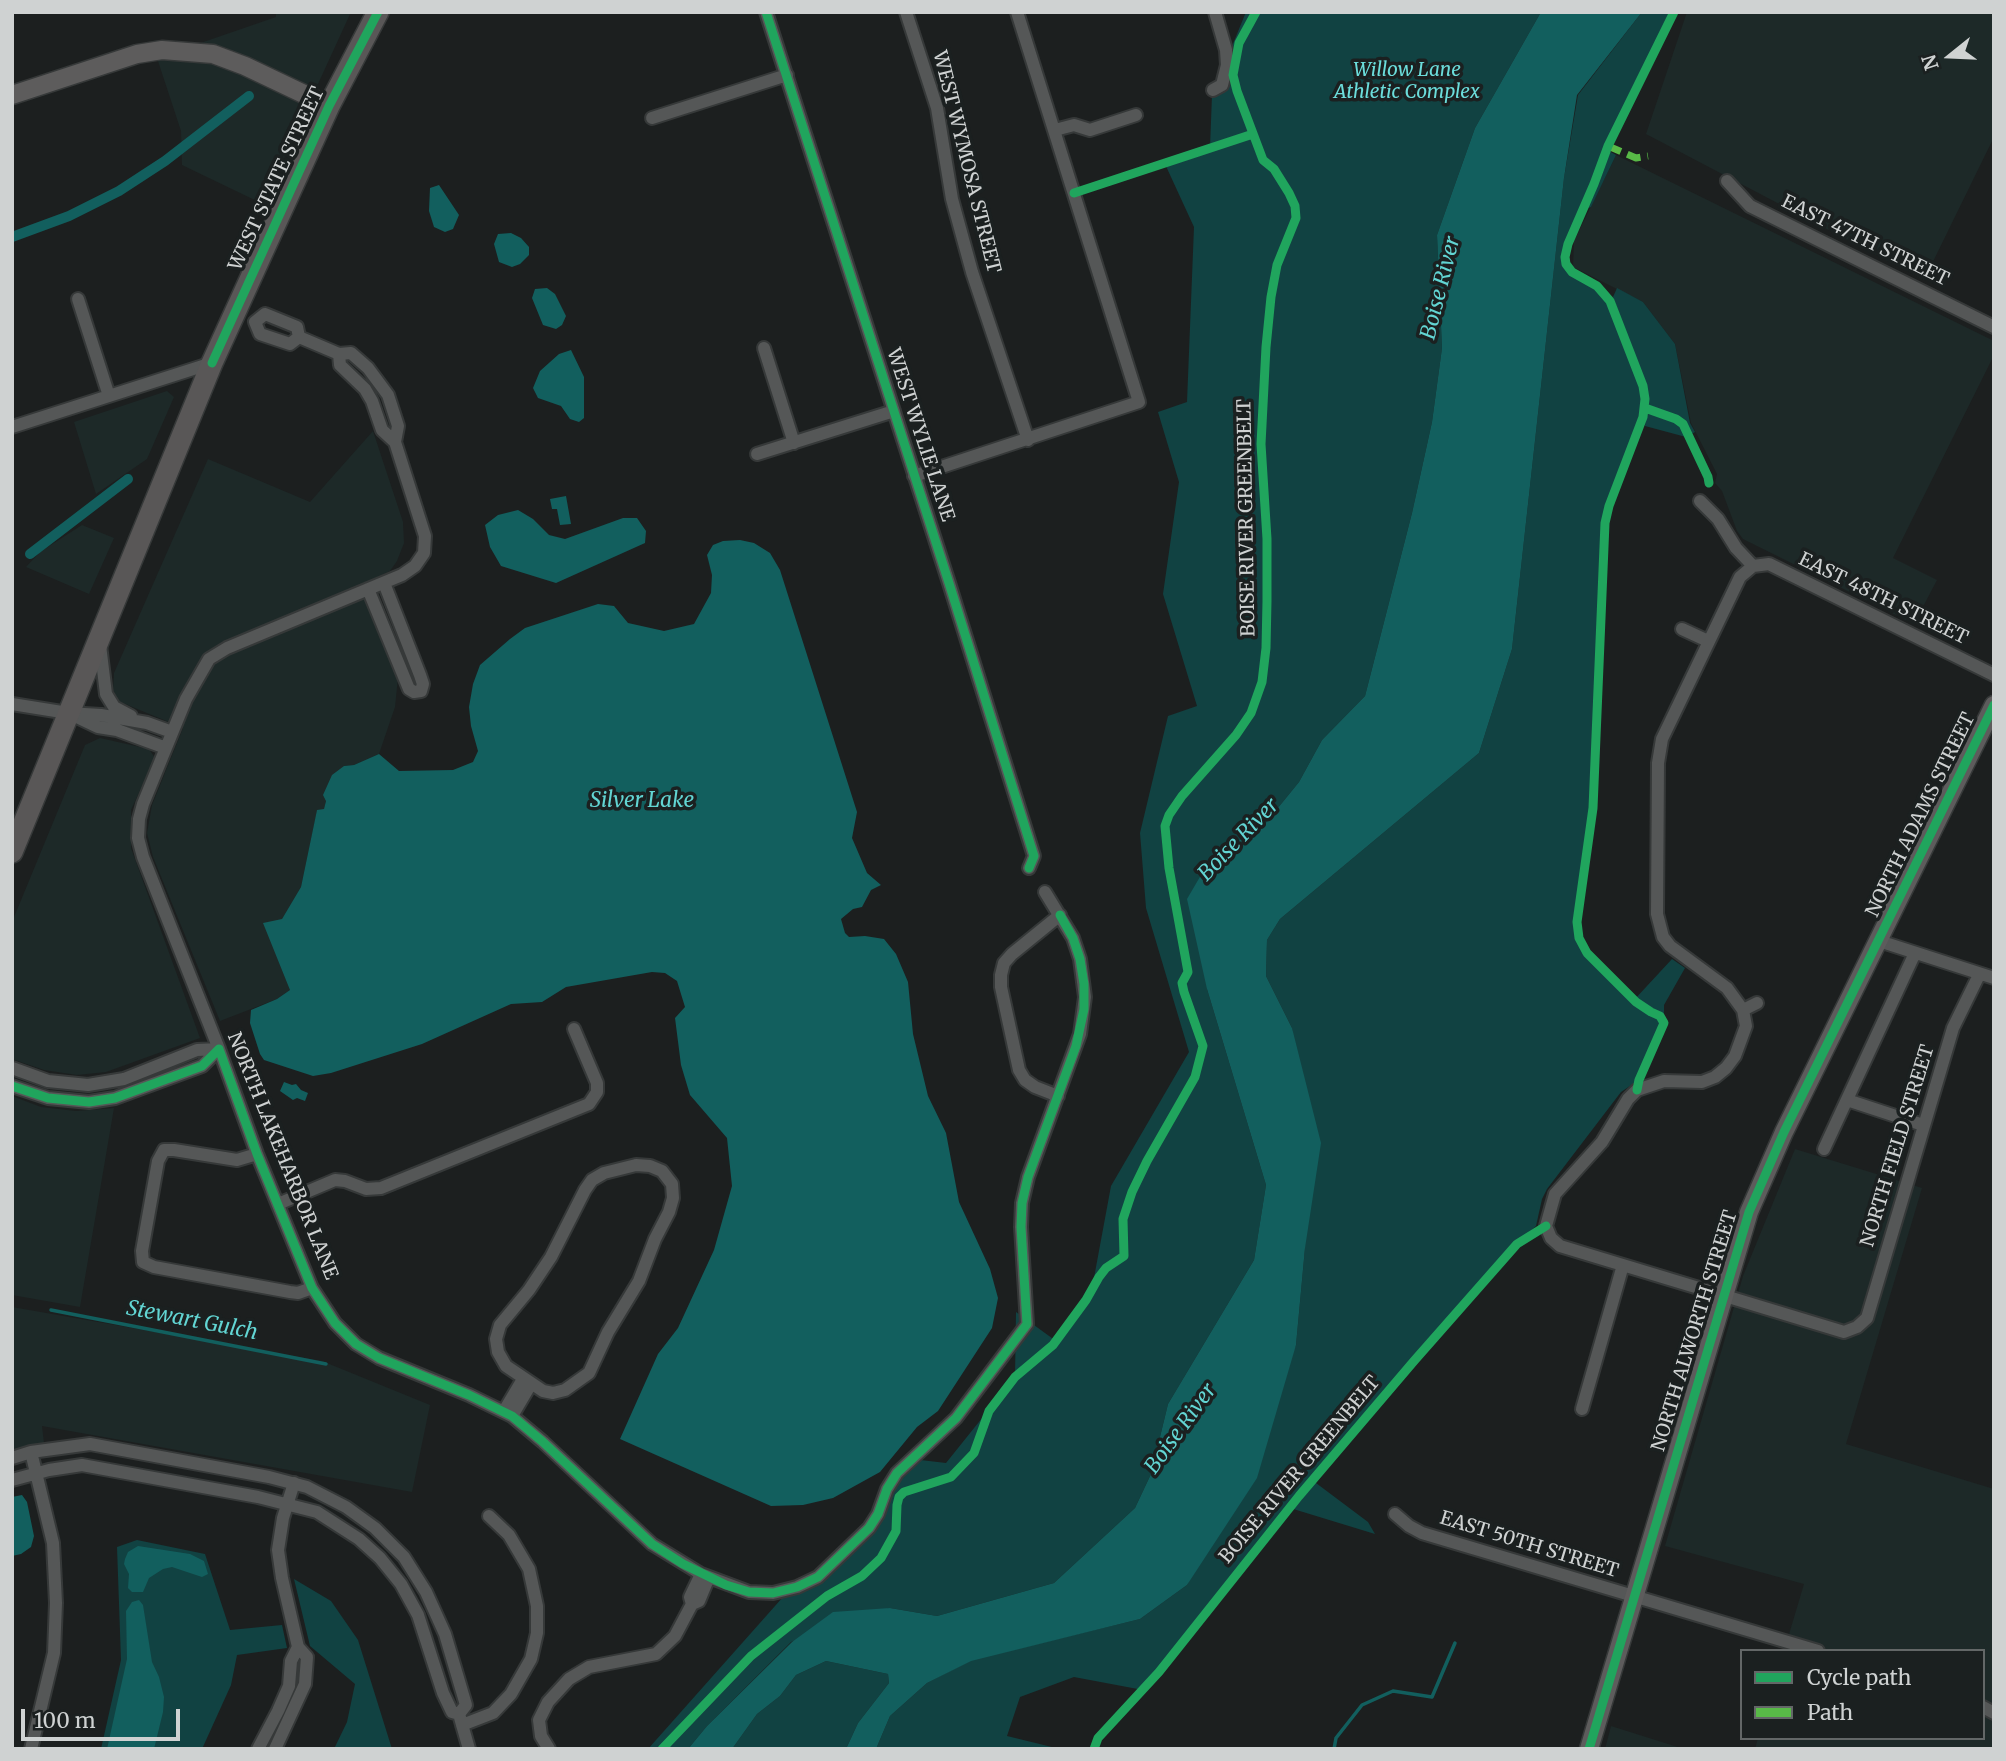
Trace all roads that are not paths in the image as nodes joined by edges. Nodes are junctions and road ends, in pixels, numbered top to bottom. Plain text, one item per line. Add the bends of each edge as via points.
1 (378, 12) edge
2 (766, 12) edge
3 (906, 12) edge
4 (1017, 12) edge
5 (1215, 12) edge
6 (787, 75) junction
7 (1213, 90) dead end
8 (12, 95) edge
9 (329, 106) junction
10 (1136, 115) dead end
11 (652, 118) dead end
12 (1055, 130) junction
13 (1727, 181) dead end
14 (78, 299) dead end
15 (236, 313) junction
16 (255, 322) junction
17 (1994, 327) edge
18 (299, 337) junction
19 (764, 348) dead end
20 (212, 363) junction
21 (109, 396) junction
22 (894, 411) junction
23 (12, 428) edge
24 (1028, 440) junction
25 (794, 443) junction
26 (757, 454) dead end
27 (914, 476) junction
28 (1700, 501) dead end
29 (1753, 566) junction
30 (384, 583) junction
31 (368, 589) junction
32 (1682, 629) dead end
33 (99, 638) junction
34 (1708, 641) junction
35 (1994, 675) edge
36 (12, 704) edge
37 (1994, 705) edge
38 (68, 713) junction
39 (147, 723) junction
40 (172, 732) junction
41 (166, 748) junction
42 (12, 852) edge
43 (1029, 868) dead end
44 (1045, 892) dead end
45 (1060, 915) junction
46 (1879, 941) junction
47 (1914, 953) junction
48 (1979, 975) junction
49 (1994, 978) edge
50 (1757, 1003) dead end
51 (1743, 1010) junction
52 (574, 1028) dead end
53 (219, 1049) junction
54 (12, 1068) edge
55 (12, 1086) edge
56 (1058, 1096) junction
57 (1847, 1100) junction
58 (1923, 1125) junction
59 (1824, 1149) dead end
60 (257, 1154) junction
61 (278, 1204) junction
62 (1623, 1265) junction
63 (312, 1288) junction
64 (1723, 1296) junction
65 (527, 1381) junction
66 (1582, 1409) dead end
67 (508, 1414) junction
68 (31, 1452) junction
69 (12, 1458) edge
70 (37, 1473) junction
71 (12, 1480) edge
72 (293, 1483) junction
73 (288, 1503) junction
74 (1395, 1514) dead end
75 (489, 1516) dead end
76 (705, 1576) junction
77 (1634, 1596) junction
78 (298, 1647) junction
79 (1811, 1649) edge
80 (461, 1719) junction
81 (31, 1749) edge
82 (258, 1749) edge
83 (275, 1749) edge
84 (469, 1749) edge
85 (549, 1749) edge
86 (1589, 1749) edge

1 - 9 main road, WEST STATE STREET
2 - 6 street, WEST WYLIE LANE
3 - 24 street, WEST WYMOSA STREET via 937,107 952,199 969,260
4 - 12 street
5 - 7 street via 1227,65 1222,85
6 - 11 street
6 - 22 street, WEST WYLIE LANE
8 - 9 street via 162,50 213,54
9 - 15 main road, WEST STATE STREET
10 - 12 street via 1090,130 1074,125
12 - 24 street via 1139,402
13 - 17 street, EAST 47TH STREET via 1750,206
14 - 21 street
15 - 16 street, NORTH LAKEHARBOR LANE
15 - 20 main road, WEST STATE STREET
16 - 18 street, NORTH LAKEHARBOR LANE via 260,334 290,344
16 - 18 street, NORTH LAKEHARBOR LANE via 265,314 298,327
18 - 30 street, NORTH LAKEHARBOR LANE via 339,354 340,365 372,401 382,430 396,442 425,536 424,553 415,566
19 - 25 street
20 - 21 street
20 - 33 main road, WEST STATE STREET
21 - 23 street
22 - 25 street
22 - 27 street, WEST WYLIE LANE
24 - 27 street
25 - 26 street
27 - 43 street, WEST WYLIE LANE via 1034,856
28 - 29 street
29 - 34 street via 1740,577
29 - 35 street, EAST 48TH STREET via 1769,565
30 - 31 street, NORTH LAKEHARBOR LANE
30 - 31 street via 420,675 421,691 409,689
31 - 40 street, NORTH LAKEHARBOR LANE via 209,659
32 - 34 street
33 - 38 main road, WEST STATE STREET
33 - 39 street via 106,694 114,707
34 - 51 street via 1659,751 1657,914 1670,946 1727,988
36 - 38 street
37 - 46 street, NORTH ADAMS STREET
38 - 39 street
38 - 41 street
38 - 42 main road, WEST STATE STREET
39 - 40 street
40 - 41 street, NORTH LAKEHARBOR LANE
41 - 53 street, NORTH LAKEHARBOR LANE via 143,804 138,838
44 - 45 street, NORTH LAKEHARBOR LANE
45 - 56 street, NORTH LAKEHARBOR LANE via 1080,959 1085,997 1080,1034
45 - 56 street via 1012,954 1001,975 1018,1070 1035,1087
46 - 47 street
46 - 64 street, NORTH ALWORTH STREET via 1766,1170
47 - 48 street
47 - 57 street
48 - 49 street
48 - 58 street, NORTH FIELD STREET via 1953,1028
50 - 51 street
51 - 62 street via 1746,1026 1742,1041 1726,1068 1702,1082 1664,1081 1637,1090 1591,1157 1555,1194 1546,1226 1550,1238 1559,1246
52 - 61 street via 597,1083 589,1104 381,1188 366,1189 335,1180
53 - 54 street via 197,1050 124,1079 88,1085 48,1081
53 - 55 street via 202,1066 115,1098 89,1102 48,1098
53 - 60 street, NORTH LAKEHARBOR LANE
56 - 76 street, NORTH LAKEHARBOR LANE via 1022,1203 1027,1324 956,1418 897,1473 869,1528 818,1577 774,1593 749,1592
57 - 58 street
57 - 59 street
58 - 64 street, NORTH FIELD STREET via 1867,1318 1857,1327 1844,1332
60 - 61 street, NORTH LAKEHARBOR LANE
60 - 63 street via 237,1160 164,1150 143,1262 290,1292
61 - 63 street, NORTH LAKEHARBOR LANE
62 - 64 street
62 - 66 street
63 - 67 street, NORTH LAKEHARBOR LANE via 335,1323 356,1344
64 - 77 street, NORTH ALWORTH STREET
65 - 65 street via 553,1392 565,1390 589,1373 639,1281 671,1205 672,1184 662,1171 636,1165 615,1170 592,1180 584,1190 551,1257 500,1325 498,1352 506,1366
65 - 67 street
67 - 76 street, NORTH LAKEHARBOR LANE via 652,1544
68 - 69 street
68 - 70 street
68 - 72 street via 90,1444
70 - 71 street
70 - 73 street via 82,1465
70 - 81 street via 53,1543 56,1603 54,1653
72 - 73 street
72 - 80 street via 346,1507 404,1557 445,1634 466,1705
73 - 78 street via 278,1550
73 - 80 street via 317,1512 359,1539 401,1584 418,1615 443,1693
74 - 77 street, EAST 50TH STREET via 1422,1533
75 - 80 street via 517,1546 529,1569 537,1633 531,1659 511,1694 493,1713
76 - 85 street via 690,1597 692,1604 676,1636 656,1654 589,1667 569,1679 548,1702 539,1720
77 - 79 street, EAST 50TH STREET
77 - 86 street, NORTH ALWORTH STREET
78 - 82 street via 291,1661 289,1686
78 - 83 street via 307,1657 304,1684
80 - 84 street

